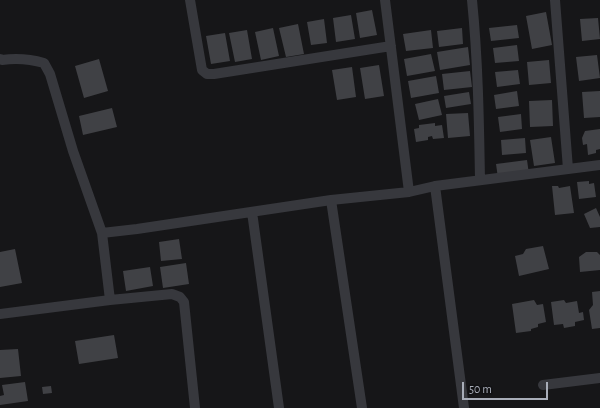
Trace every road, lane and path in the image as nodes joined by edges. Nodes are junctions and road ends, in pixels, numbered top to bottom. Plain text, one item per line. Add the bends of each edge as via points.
1 (190, 0) edge
2 (385, 0) edge
3 (472, 0) edge
4 (555, 0) edge
5 (391, 46) junction
6 (0, 58) edge
7 (600, 165) edge
8 (568, 169) junction
9 (480, 180) junction
10 (435, 186) junction
11 (409, 192) junction
12 (331, 200) junction
13 (252, 212) junction
14 (102, 233) junction
15 (110, 300) junction
16 (0, 314) edge
17 (600, 378) edge
18 (543, 385) dead end
19 (195, 408) edge
20 (279, 408) edge
21 (362, 408) edge
22 (464, 408) edge

1 - 5 street via 202,70 207,74
2 - 5 street
3 - 9 street via 476,36
4 - 8 street
5 - 11 street
6 - 14 street via 36,60 44,63 50,74 73,151
7 - 8 street
8 - 9 street
9 - 10 street
10 - 11 street
10 - 22 street
11 - 12 street
12 - 13 street
12 - 21 street
13 - 14 street
13 - 20 street
14 - 15 street
15 - 16 street
15 - 19 street via 172,294 184,302
17 - 18 street

